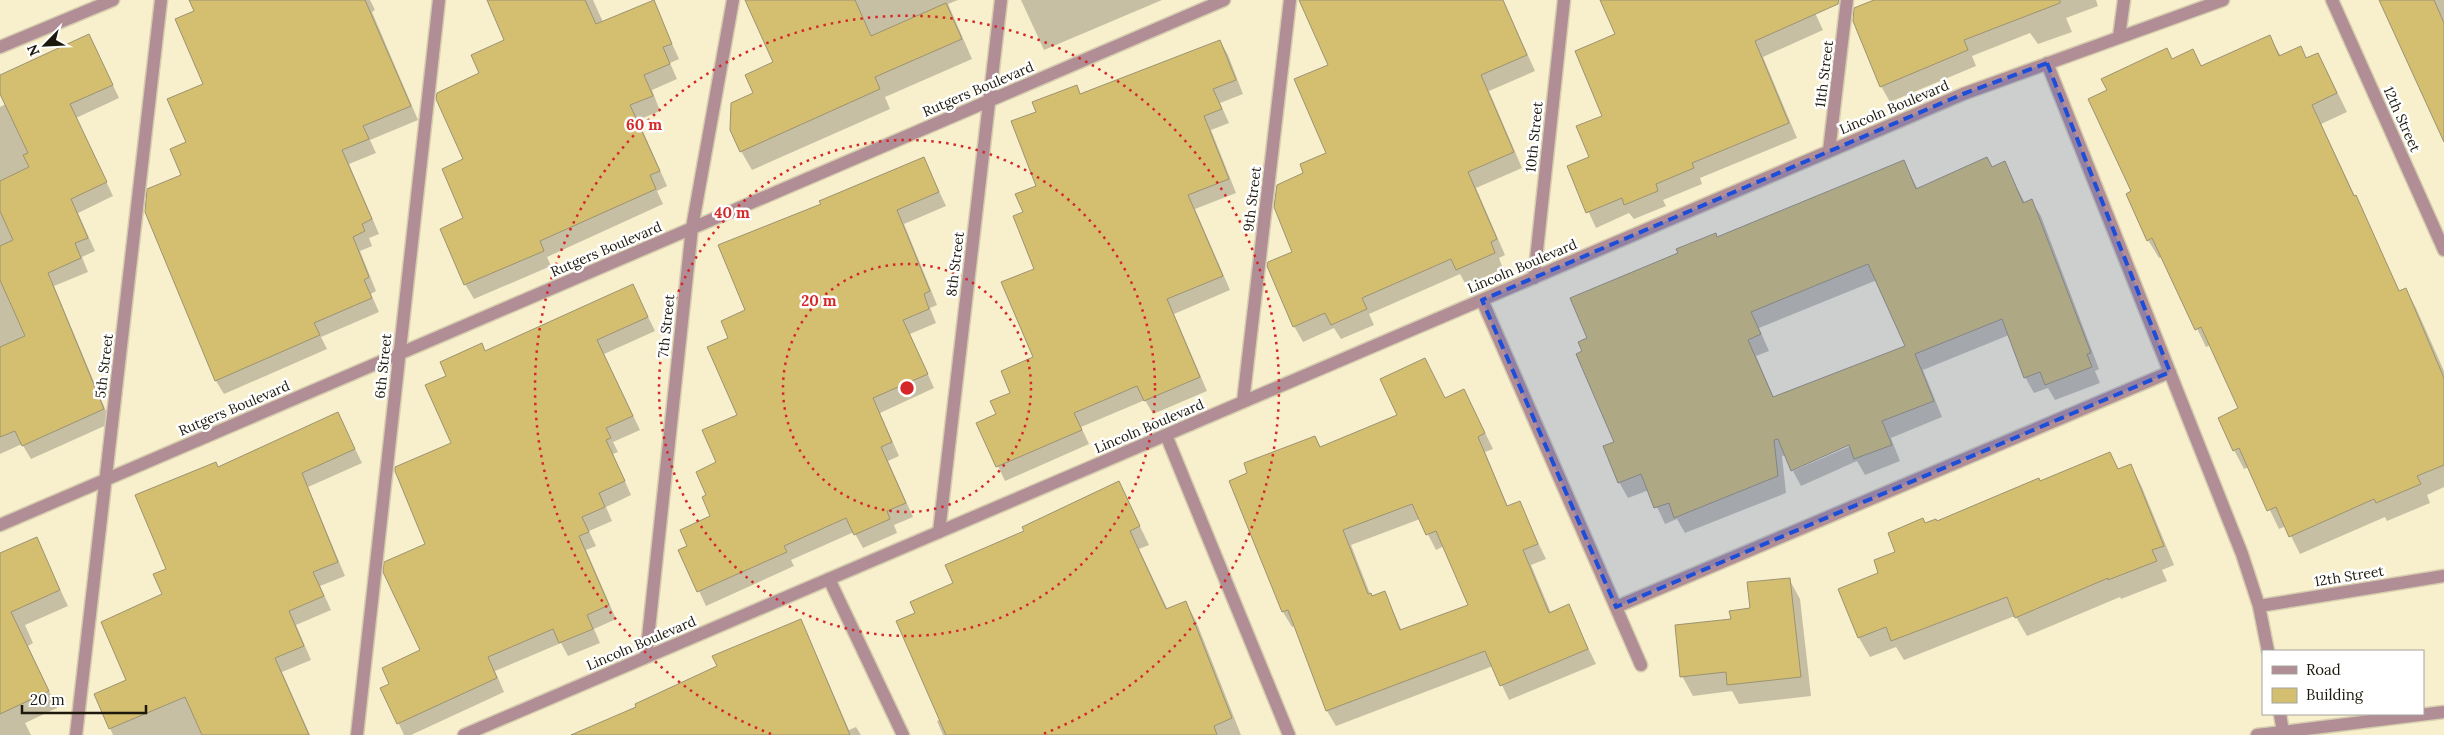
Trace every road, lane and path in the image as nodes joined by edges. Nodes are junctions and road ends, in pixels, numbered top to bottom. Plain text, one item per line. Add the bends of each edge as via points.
1 (112, 0) edge
2 (162, 0) edge
3 (439, 0) edge
4 (733, 0) edge
5 (1001, 0) edge
6 (1224, 0) edge
7 (1290, 0) edge
8 (1564, 0) edge
9 (1848, 0) edge
10 (2124, 0) edge
11 (2223, 0) edge
12 (2332, 0) edge
13 (2119, 37) junction
14 (0, 47) edge
15 (2047, 63) junction
16 (989, 101) junction
17 (1829, 151) junction
18 (692, 228) junction
19 (2444, 250) edge
20 (1534, 278) junction
21 (1482, 300) junction
22 (399, 354) junction
23 (2170, 372) junction
24 (1243, 402) junction
25 (1166, 435) junction
26 (106, 479) junction
27 (0, 525) edge
28 (940, 532) junction
29 (2444, 576) edge
30 (829, 579) junction
31 (2259, 606) junction
32 (1616, 608) junction
33 (2268, 650) edge
34 (646, 657) junction
35 (1641, 664) dead end
36 (2444, 712) edge
37 (2424, 714) edge
38 (2280, 715) edge
39 (2420, 715) edge
40 (2283, 732) junction
41 (76, 735) edge
42 (357, 735) edge
43 (464, 735) edge
44 (903, 735) edge
45 (1289, 735) edge
46 (2257, 735) edge

1 - 14 street
2 - 26 street, 5th Street
3 - 22 street, 6th Street
4 - 18 street, 7th Street
5 - 16 street, 8th Street
6 - 16 street, Rutgers Boulevard
7 - 24 street, 9th Street
8 - 20 street, 10th Street
9 - 17 street, 11th Street
10 - 13 street
11 - 13 street
12 - 19 street, 12th Street
13 - 15 street, Lincoln Boulevard
15 - 17 street, Lincoln Boulevard
15 - 23 street
16 - 18 street, Rutgers Boulevard
16 - 28 street, 8th Street
17 - 20 street, Lincoln Boulevard
18 - 22 street, Rutgers Boulevard
18 - 34 street, 7th Street
20 - 21 street, Lincoln Boulevard
21 - 24 street, Lincoln Boulevard
21 - 32 street
22 - 26 street, Rutgers Boulevard
22 - 42 street, 6th Street
23 - 31 street via 2242,554
23 - 32 street
24 - 25 street, Lincoln Boulevard
25 - 28 street, Lincoln Boulevard
25 - 45 street
26 - 27 street, Rutgers Boulevard
26 - 41 street, 5th Street
28 - 30 street, Lincoln Boulevard
29 - 31 street, 12th Street
30 - 34 street, Lincoln Boulevard
30 - 44 street
31 - 33 street
32 - 35 street
34 - 43 street, Lincoln Boulevard
36 - 37 street
38 - 40 street
39 - 40 street
40 - 46 street

